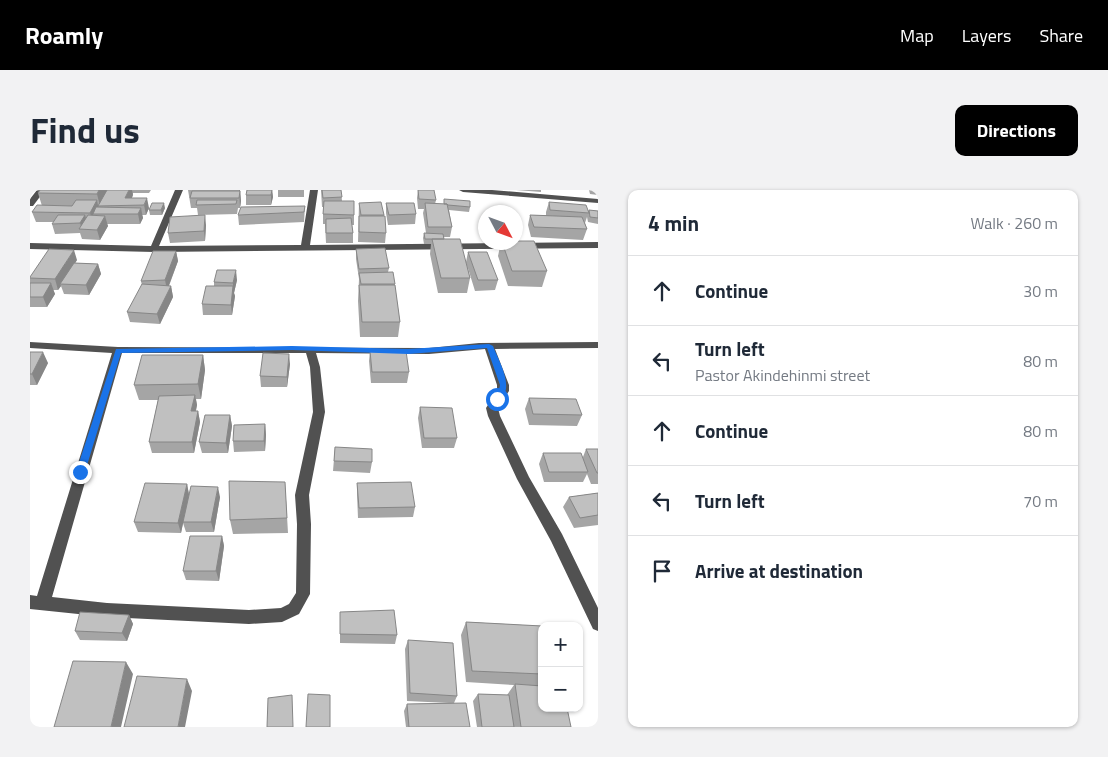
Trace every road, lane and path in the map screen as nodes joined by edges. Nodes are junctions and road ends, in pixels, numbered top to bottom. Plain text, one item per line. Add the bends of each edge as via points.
1 (40, 190) edge
2 (180, 190) edge
3 (314, 190) edge
4 (463, 190) edge
5 (598, 201) edge
6 (30, 204) edge
7 (598, 245) edge
8 (30, 246) edge
9 (305, 248) junction
10 (154, 249) junction
11 (30, 345) edge
12 (598, 345) edge
13 (489, 346) junction
14 (118, 350) junction
15 (310, 350) junction
16 (37, 602) edge
17 (598, 624) edge

1 - 6 street
2 - 10 street
3 - 9 street
4 - 5 street
7 - 9 street
8 - 10 street
9 - 10 street
11 - 14 street
12 - 13 street
13 - 15 street via 429,351
13 - 17 street via 504,385 492,408 494,416 522,479 557,538
14 - 15 street
14 - 16 street
15 - 16 street via 319,412 302,495 303,594 294,609 282,615 249,617 107,610

